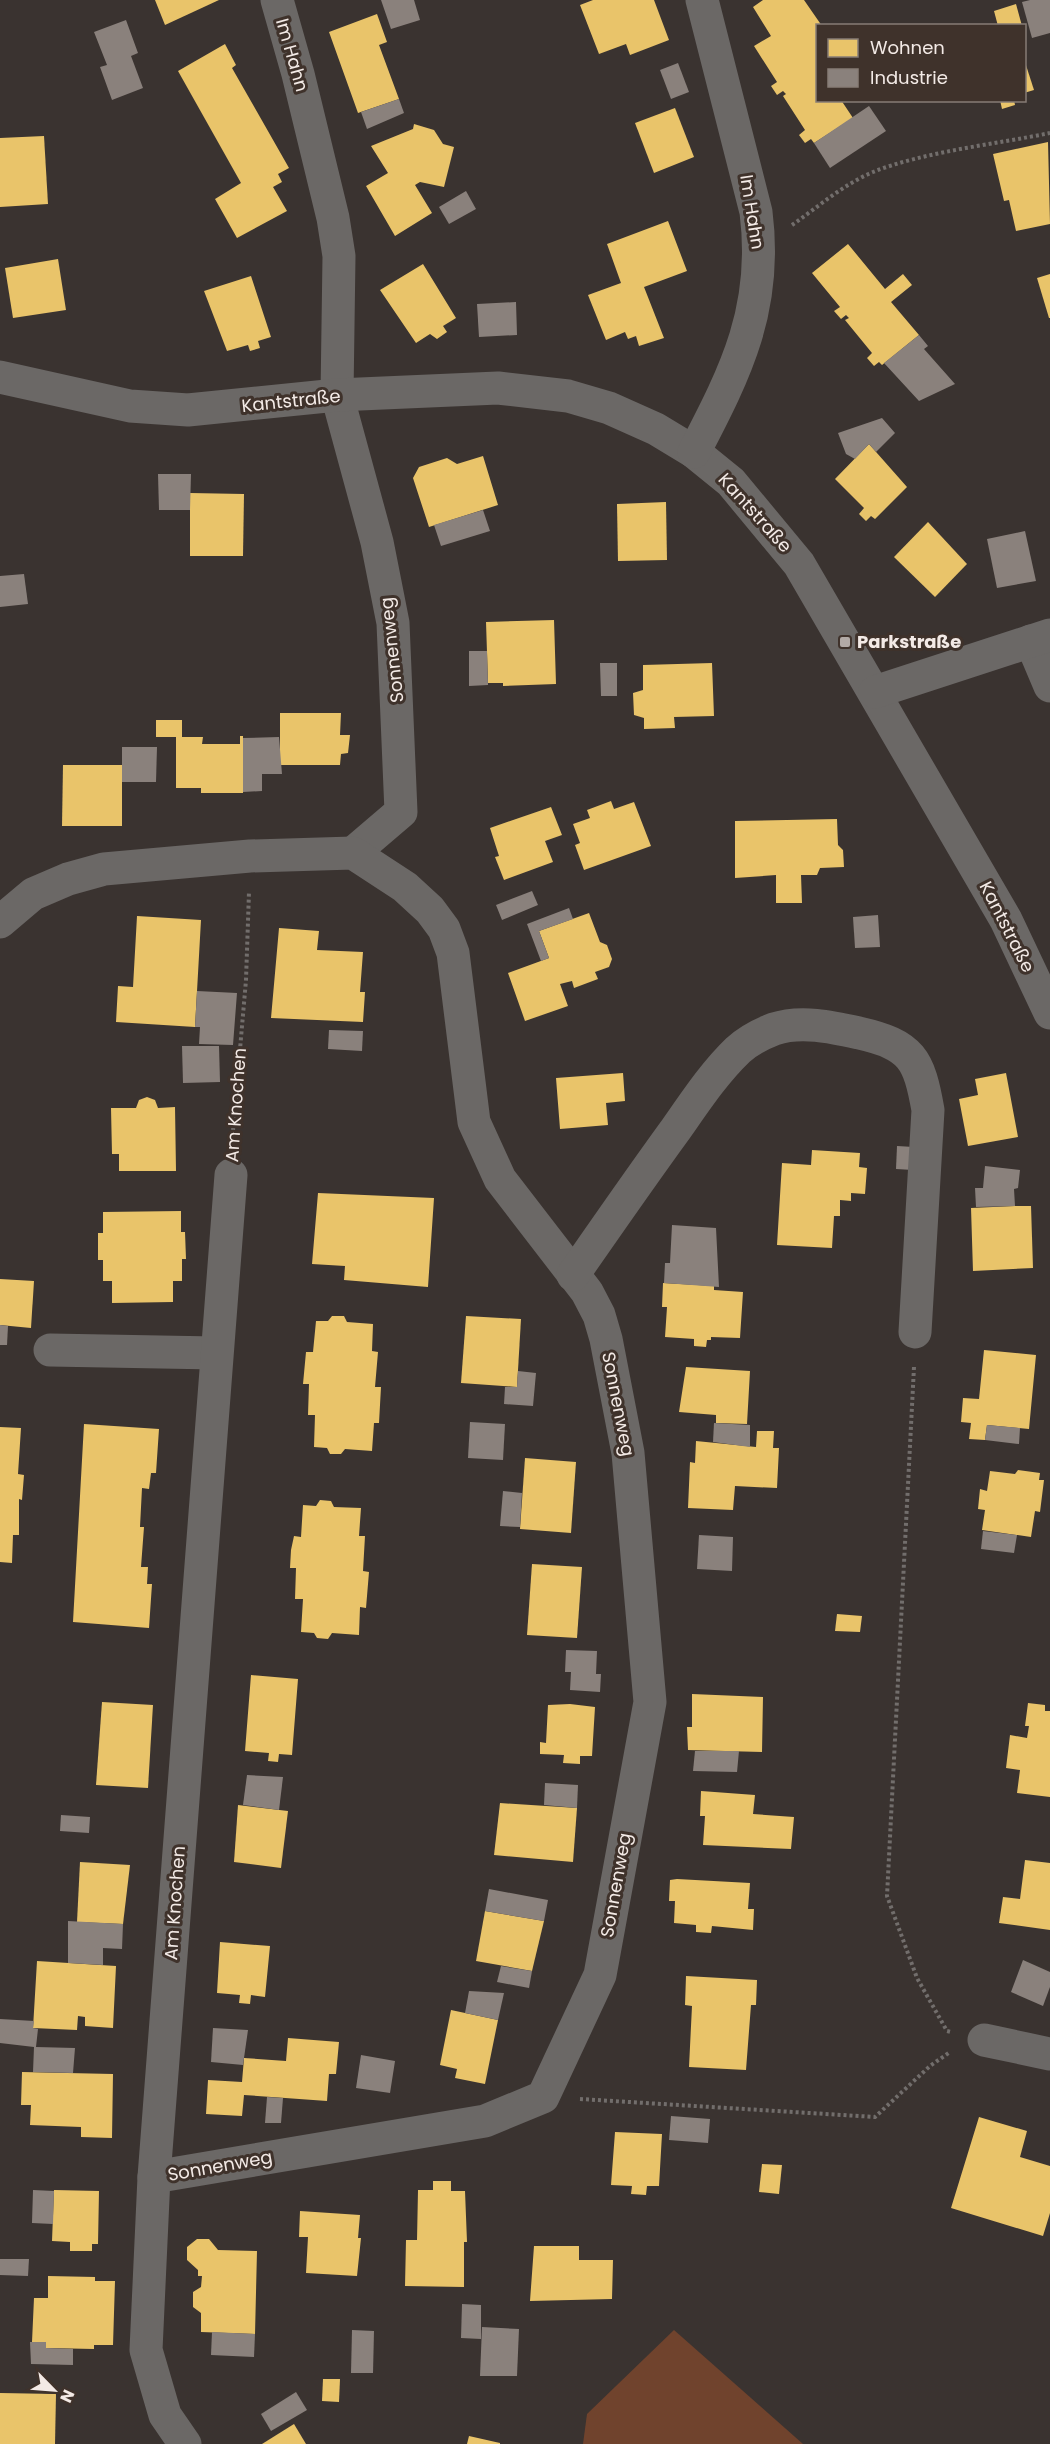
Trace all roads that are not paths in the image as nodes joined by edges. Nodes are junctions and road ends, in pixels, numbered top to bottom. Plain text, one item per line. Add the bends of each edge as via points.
1 (277, 0) edge
2 (702, 0) edge
3 (0, 377) edge
4 (337, 395) junction
5 (694, 453) junction
6 (1041, 638) edge
7 (1050, 686) edge
8 (875, 692) junction
9 (352, 852) junction
10 (0, 922) edge
11 (1050, 1013) edge
12 (231, 1175) road end
13 (573, 1275) junction
14 (915, 1332) road end
15 (50, 1350) dead end
16 (216, 1353) junction
17 (984, 2040) road end
18 (1050, 2054) edge
19 (154, 2177) junction
20 (185, 2444) edge

1 - 4 street, Im Hahn via 335,227 339,256
2 - 5 street, Im Hahn via 756,212 760,248 748,334 738,365
3 - 4 street, Kantstraße via 86,398 158,409 225,408
4 - 5 street, Kantstraße via 498,388 568,396 646,424
4 - 9 street, Sonnenweg via 377,542 393,623 399,725 401,812
5 - 8 street, Kantstraße via 731,482 799,564
6 - 7 street
6 - 8 street
8 - 11 street, Kantstraße via 1006,920
9 - 10 street via 104,869 33,894
9 - 13 street, Sonnenweg via 405,887 444,929 453,953 474,1122 500,1179
12 - 16 street, Am Knochen
13 - 14 street via 699,1097 739,1050 774,1029 810,1024 839,1028 905,1051 914,1059 925,1092 928,1110
13 - 19 street, Sonnenweg via 599,1315 621,1412 650,1702 600,1975 543,2097 485,2121
15 - 16 street
16 - 19 street, Am Knochen
17 - 18 street
19 - 20 street, Am Knochen via 146,2350 165,2415

